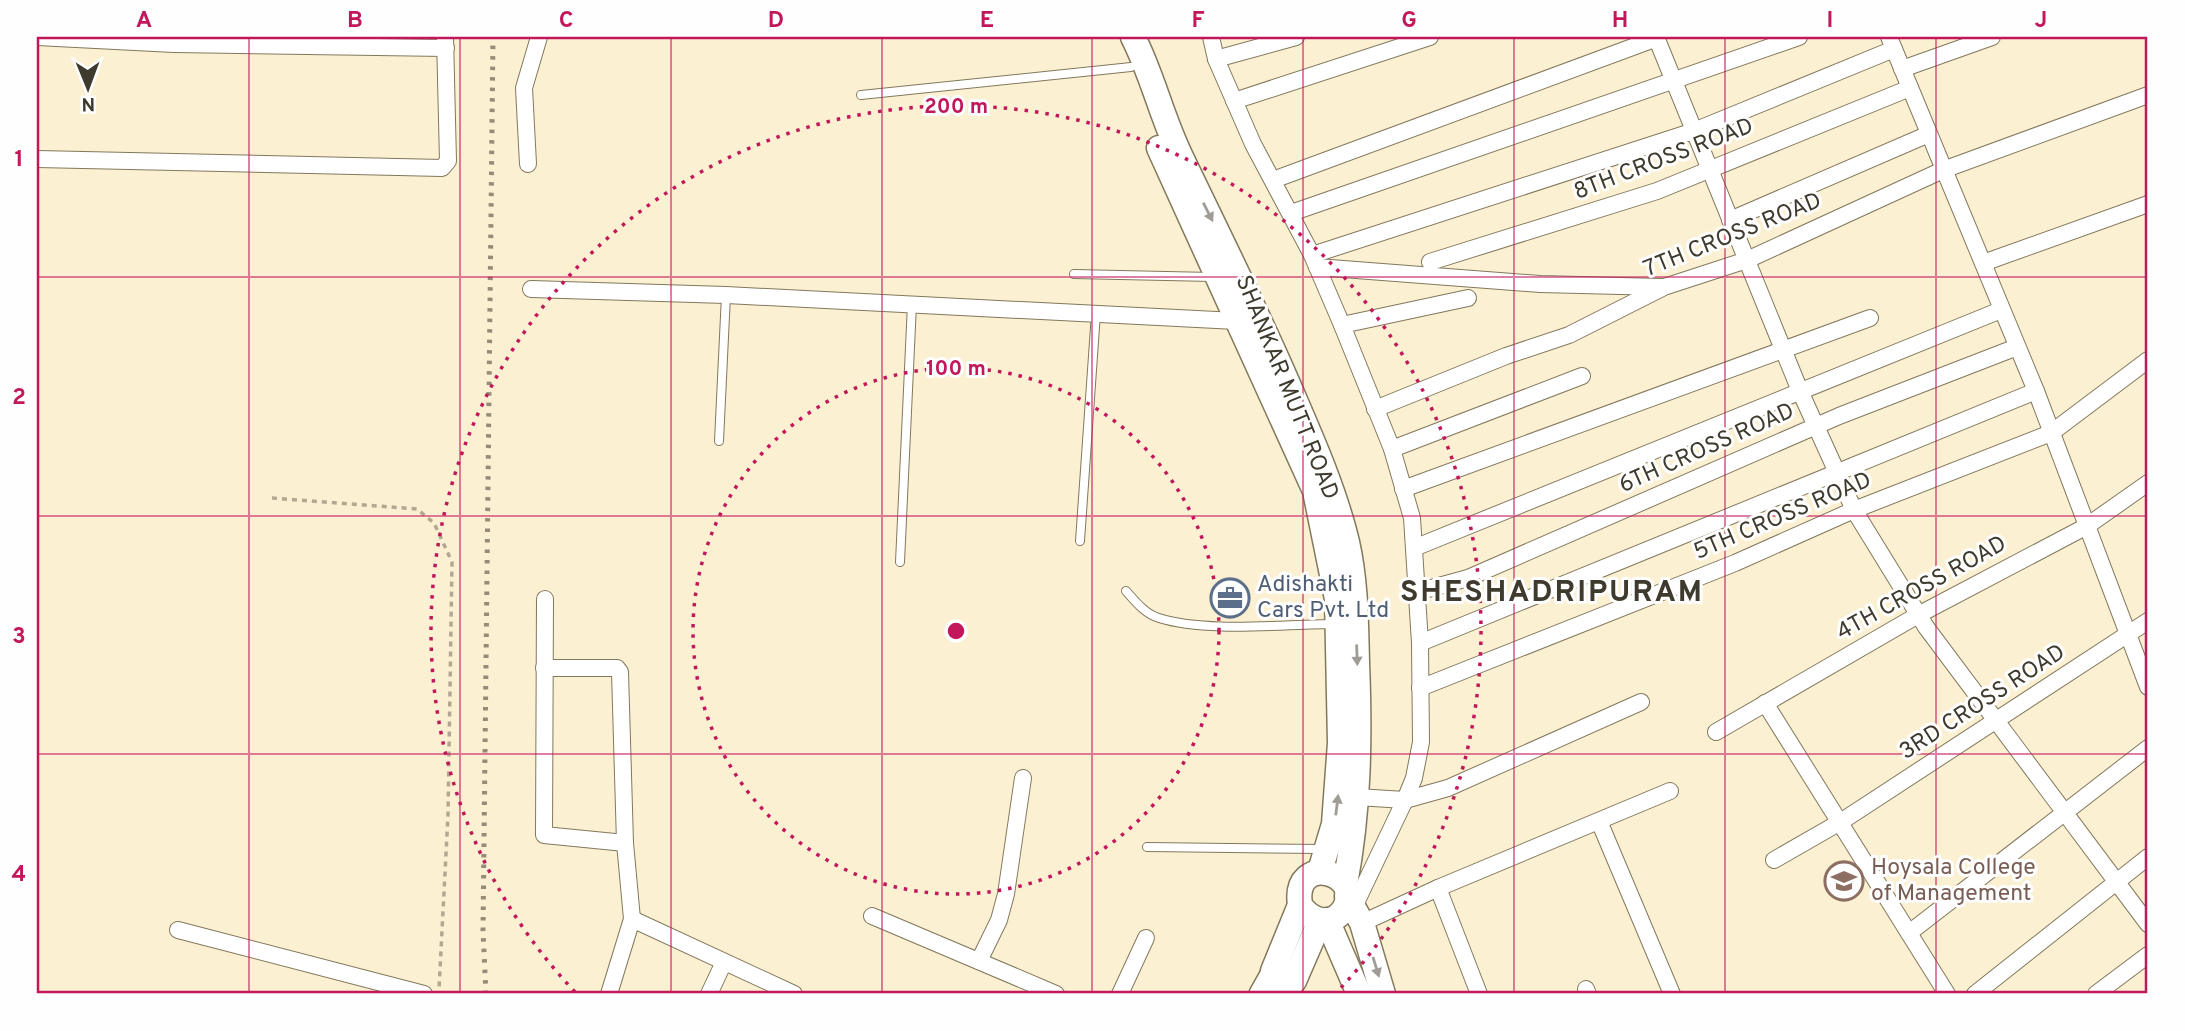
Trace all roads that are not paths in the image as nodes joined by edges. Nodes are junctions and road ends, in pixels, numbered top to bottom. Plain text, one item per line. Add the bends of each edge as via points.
1 (37, 37) edge
2 (538, 37) edge
3 (1132, 37) edge
4 (1210, 37) edge
5 (1296, 37) edge
6 (1430, 37) edge
7 (1799, 37) edge
8 (1993, 37) edge
9 (1657, 38) edge
10 (445, 42) edge
11 (1892, 43) edge
12 (1216, 59) junction
13 (1131, 66) junction
14 (1902, 69) junction
15 (1675, 82) junction
16 (1910, 88) junction
17 (2148, 94) edge
18 (861, 95) dead end
19 (1234, 101) junction
20 (1694, 131) junction
21 (1929, 134) junction
22 (37, 159) edge
23 (528, 164) dead end
24 (1710, 169) junction
25 (1943, 170) junction
26 (1273, 180) junction
27 (2148, 204) edge
28 (1291, 214) junction
29 (1730, 220) junction
30 (1747, 260) junction
31 (1315, 261) junction
32 (1430, 262) dead end
33 (1983, 263) junction
34 (1074, 274) dead end
35 (1219, 278) junction
36 (1664, 287) junction
37 (531, 289) dead end
38 (726, 295) junction
39 (1468, 298) dead end
40 (912, 304) junction
41 (2001, 310) junction
42 (1096, 313) junction
43 (1870, 318) dead end
44 (1236, 321) junction
45 (1342, 325) junction
46 (2017, 347) junction
47 (1783, 349) junction
48 (2148, 360) edge
49 (1582, 376) dead end
50 (1800, 391) junction
51 (2036, 391) junction
52 (1375, 409) junction
53 (1815, 426) junction
54 (2052, 433) junction
55 (719, 441) dead end
56 (1392, 449) junction
57 (1836, 472) junction
58 (2148, 483) edge
59 (1403, 489) junction
60 (1853, 510) junction
61 (2087, 526) junction
62 (1080, 541) dead end
63 (1337, 544) junction
64 (1413, 548) junction
65 (900, 562) dead end
66 (1125, 591) dead end
67 (1417, 592) junction
68 (545, 599) dead end
69 (1918, 615) junction
70 (2148, 621) edge
71 (1338, 624) junction
72 (2129, 636) junction
73 (1420, 643) junction
74 (544, 668) junction
75 (2148, 687) edge
76 (1420, 688) junction
77 (1641, 702) dead end
78 (1765, 704) junction
79 (1997, 722) junction
80 (1716, 732) dead end
81 (2148, 748) edge
82 (1023, 778) dead end
83 (1670, 792) dead end
84 (1357, 797) junction
85 (1405, 800) junction
86 (2066, 814) junction
87 (1599, 821) junction
88 (1842, 821) junction
89 (625, 844) junction
90 (1147, 847) dead end
91 (2148, 857) edge
92 (1324, 860) junction
93 (1774, 860) dead end
94 (2117, 883) junction
95 (1438, 888) junction
96 (1352, 903) junction
97 (1300, 905) junction
98 (872, 916) dead end
99 (632, 919) junction
100 (1324, 920) junction
101 (2148, 924) edge
102 (178, 930) dead end
103 (1909, 933) junction
104 (1146, 937) dead end
105 (2148, 955) edge
106 (979, 961) junction
107 (724, 962) junction
108 (1278, 988) edge
109 (424, 994) edge
110 (608, 994) edge
111 (709, 994) edge
112 (791, 994) edge
113 (1056, 994) edge
114 (1120, 994) edge
115 (1359, 994) edge
116 (1383, 994) edge
117 (1479, 994) edge
118 (1672, 994) edge
119 (1948, 994) edge
120 (1975, 994) edge
121 (2096, 994) edge

1 - 10 street via 174,44
2 - 23 street via 524,88
3 - 13 main road, SHANKAR MUTT ROAD
3 -> 63 main road, SHANKAR MUTT ROAD via 1147,64 1180,156 1240,273 1312,438
4 - 12 street
5 - 12 street
6 - 19 street
7 - 15 street
8 - 14 street
9 - 15 street
9 - 26 street
10 - 22 street via 448,161 442,168
11 - 14 street
11 - 20 street
12 - 19 street
13 - 18 lane
13 - 35 main road, SHANKAR MUTT ROAD via 1164,161
14 - 16 street
15 - 20 street
15 - 28 street
16 - 21 street
16 - 24 street, 8TH CROSS ROAD
17 - 25 street, 7TH CROSS ROAD
19 - 26 street
20 - 24 street
20 - 31 street
21 - 25 street
21 - 29 street
24 - 29 street
24 - 32 street, 8TH CROSS ROAD via 1606,208
25 - 30 street, 7TH CROSS ROAD
25 - 33 street
26 - 28 street
27 - 33 street
28 - 31 street
29 - 30 street
30 - 36 street, 7TH CROSS ROAD
30 - 47 street
31 - 36 street via 1540,284
31 - 45 street
33 - 41 street
34 - 35 lane
35 - 44 main road, SHANKAR MUTT ROAD
36 - 52 street, 7TH CROSS ROAD via 1569,335
37 - 38 street
38 - 40 street
38 - 55 lane
39 - 45 street
40 - 42 street
40 - 65 lane
41 - 46 street
41 - 50 street
42 - 44 street
42 - 62 lane
43 - 47 street
44 - 63 main road, SHANKAR MUTT ROAD
45 - 52 street
46 - 51 street
46 - 53 street, 6TH CROSS ROAD
47 - 50 street
47 - 59 street
48 - 54 street, 5TH CROSS ROAD
49 - 56 street
50 - 53 street
50 - 64 street
51 - 54 street
51 - 57 street
52 - 56 street
53 - 57 street
53 - 67 street, 6TH CROSS ROAD via 1468,578
54 - 60 street, 5TH CROSS ROAD
54 - 61 street
56 - 59 street
57 - 60 street
57 - 73 street
58 - 61 street, 4TH CROSS ROAD
59 - 64 street via 1412,518
60 - 69 street
60 - 76 street, 5TH CROSS ROAD via 1735,563
61 - 69 street, 4TH CROSS ROAD
61 - 72 street
63 - 71 main road, SHANKAR MUTT ROAD
63 -> 84 main road, SHANKAR MUTT ROAD via 1356,615
64 - 67 street
66 - 71 lane via 1156,617 1194,625
67 - 73 street
68 - 74 street
69 - 78 street, 4TH CROSS ROAD
69 - 79 street
70 - 72 street, 3RD CROSS ROAD
92 -> 71 main road, SHANKAR MUTT ROAD via 1339,788
72 - 75 street
72 - 79 street, 3RD CROSS ROAD
73 - 76 street
74 - 89 street via 544,835
74 - 89 street via 619,669
76 - 85 street via 1421,742
77 - 85 street via 1461,783
78 - 80 street, 4TH CROSS ROAD
78 - 88 street
79 - 86 street
79 - 88 street, 3RD CROSS ROAD
81 - 86 street
82 - 106 street via 1006,894
83 - 87 street
84 - 85 street
84 - 96 main road, SHANKAR MUTT ROAD
85 - 96 street
86 - 94 street
86 - 103 street
87 - 95 street
87 - 118 street
88 - 93 street, 3RD CROSS ROAD
88 - 103 street
89 - 99 street
90 - 92 lane via 1296,846
91 - 94 street
92 - 96 main road
92 - 97 main road via 1302,883
94 - 101 street
94 - 120 street
95 - 96 street
95 - 117 street
96 - 100 main road via 1338,916
96 -> 116 main road
97 - 100 main road via 1307,916
97 - 108 main road
98 - 106 street
99 - 107 street
99 - 110 street
100 - 108 main road
100 - 115 main road
102 - 109 street
103 - 119 street
104 - 114 street
105 - 121 street
106 - 113 street
107 - 111 street
107 - 112 street

